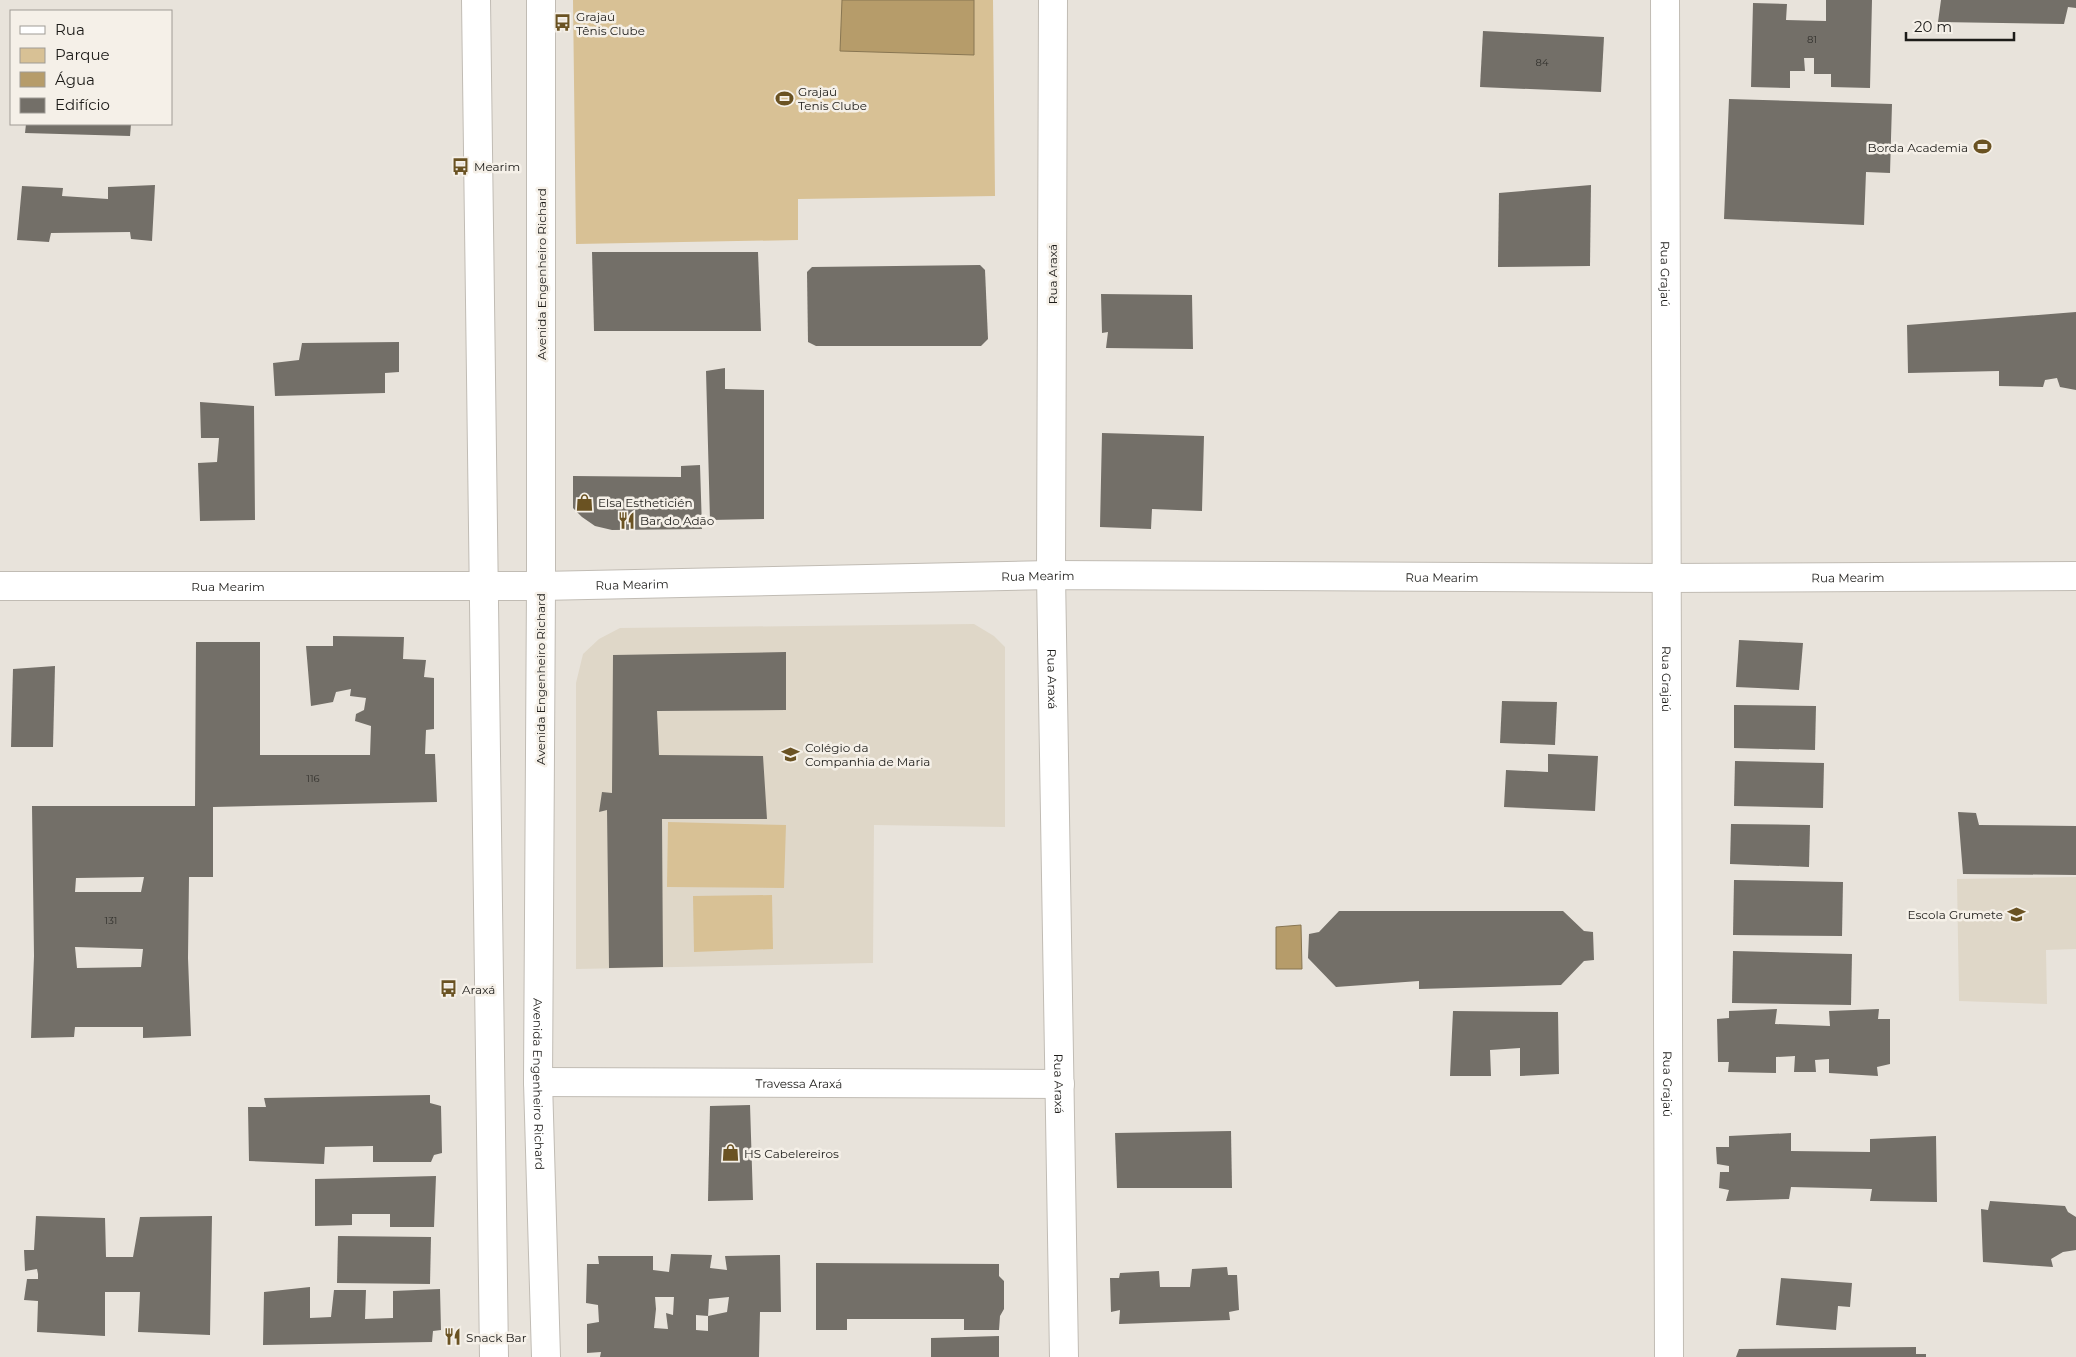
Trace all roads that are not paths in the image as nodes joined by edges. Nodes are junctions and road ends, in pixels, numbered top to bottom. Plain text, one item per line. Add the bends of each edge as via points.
1 (476, 0) edge
2 (541, 0) edge
3 (1053, 0) edge
4 (1665, 0) edge
5 (1050, 575) junction
6 (2076, 576) edge
7 (1667, 578) junction
8 (484, 584) junction
9 (0, 586) edge
10 (541, 586) junction
11 (538, 1082) junction
12 (1060, 1084) junction
13 (494, 1357) edge
14 (546, 1357) edge
15 (1064, 1357) edge
16 (1669, 1357) edge

1 - 8 street
2 - 10 street, Avenida Engenheiro Richard
3 - 5 street, Rua Araxá
4 - 7 street, Rua Grajaú
5 - 7 street, Rua Mearim
5 - 10 street, Rua Mearim
5 - 12 street, Rua Araxá
6 - 7 street, Rua Mearim
7 - 16 street, Rua Grajaú
8 - 9 street, Rua Mearim
8 - 10 street, Rua Mearim
8 - 13 street
10 - 11 street, Avenida Engenheiro Richard
11 - 12 street, Travessa Araxá
11 - 14 street, Avenida Engenheiro Richard
12 - 15 street, Rua Araxá

